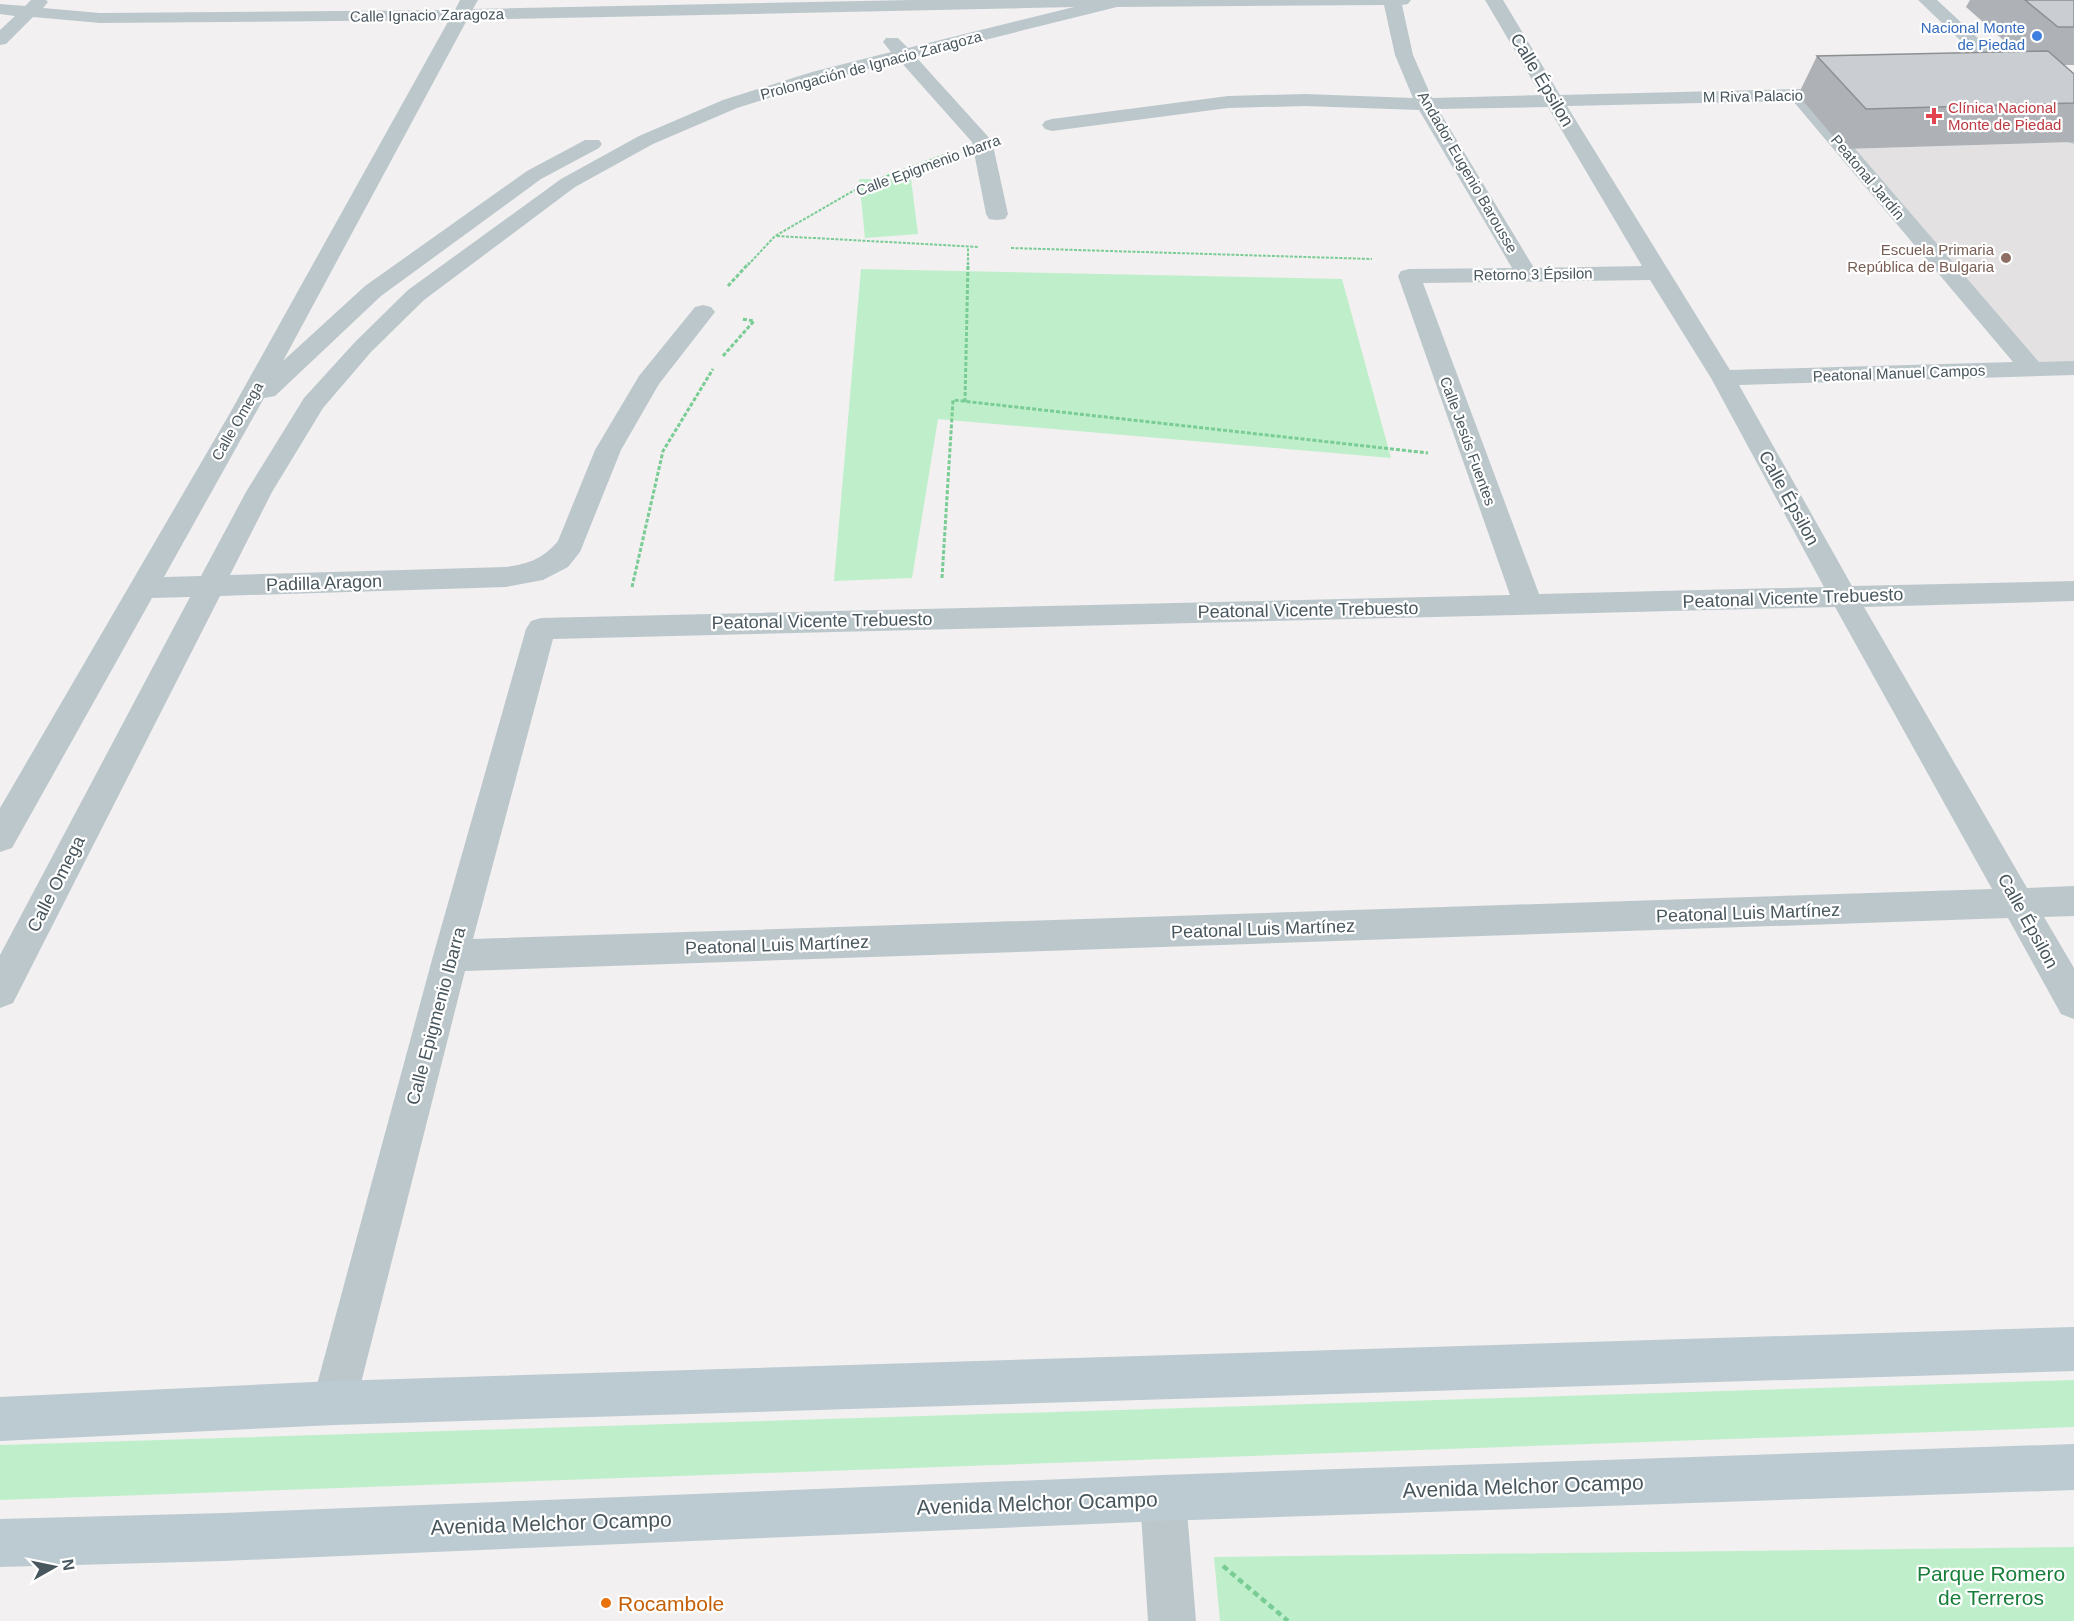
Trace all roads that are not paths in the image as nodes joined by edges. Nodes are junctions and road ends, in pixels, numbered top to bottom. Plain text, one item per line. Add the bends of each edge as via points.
1 (1392, 0) edge
2 (1402, 0) edge
3 (1494, 0) edge
4 (1927, 0) edge
5 (1060, 1) edge
6 (1124, 1) edge
7 (39, 3) edge
8 (591, 6) edge
9 (0, 7) edge
10 (464, 8) edge
11 (0, 40) edge
12 (897, 47) junction
13 (804, 60) dead end
14 (1999, 90) edge
15 (2023, 90) junction
16 (1857, 94) edge
17 (1798, 95) junction
18 (1554, 101) junction
19 (1425, 104) junction
20 (1052, 125) dead end
21 (608, 136) dead end
22 (2074, 138) edge
23 (997, 214) dead end
24 (1657, 273) junction
25 (1527, 274) junction
26 (1409, 276) joint
27 (703, 312) road end
28 (2074, 368) edge
29 (2032, 369) junction
30 (1724, 378) junction
31 (243, 413) junction
32 (211, 586) junction
33 (141, 588) junction
34 (2074, 591) edge
35 (1844, 597) junction
36 (1529, 606) junction
37 (541, 629) joint
38 (0, 838) edge
39 (2074, 901) edge
40 (2019, 904) junction
41 (451, 956) junction
42 (0, 991) edge
43 (2074, 1002) edge
44 (2074, 1349) edge
45 (333, 1403) junction
46 (0, 1419) edge
47 (2074, 1467) edge
48 (1163, 1498) junction
49 (0, 1543) edge
50 (1172, 1621) edge

1 - 2 street, Calle Ignacio Zaragoza
1 - 6 street, Calle Ignacio Zaragoza
1 - 19 street, Andador Eugenio Barousse via 1404,55
3 - 18 street, Calle Épsilon
4 - 15 street
5 - 6 street, Calle Ignacio Zaragoza
5 - 8 street, Calle Ignacio Zaragoza
5 - 12 street, Prolongación de Ignacio Zaragoza
6 - 12 street, Prolongación de Ignacio Zaragoza
7 - 9 street, Calle Ignacio Zaragoza
7 - 10 street, Calle Ignacio Zaragoza via 99,18
7 - 11 street
8 - 10 street, Calle Ignacio Zaragoza
10 - 31 street, Calle Omega
12 - 13 street, Prolongación de Ignacio Zaragoza
12 - 23 street via 982,141
12 - 32 street, Prolongación de Ignacio Zaragoza via 730,104 646,140 568,183 416,295 313,404 259,492
14 - 15 street
15 - 22 street
16 - 17 street, M Riva Palacio
17 - 18 street, M Riva Palacio
17 - 29 street, Peatonal Jardín
18 - 19 street, M Riva Palacio
18 - 24 street, Calle Épsilon
19 - 20 street, M Riva Palacio via 1228,102
19 - 25 street, Andador Eugenio Barousse
21 - 31 street via 534,175 373,291
24 - 25 street, Retorno 3 Épsilon
24 - 30 street, Calle Épsilon
25 - 26 street, Retorno 3 Épsilon
26 - 36 street, Calle Jesús Fuentes
27 - 32 street, Padilla Aragon via 648,381 608,450 570,545 558,560 534,573 506,578
28 - 29 street, Peatonal Manuel Campos
29 - 30 street, Peatonal Manuel Campos
30 - 35 street, Calle Épsilon
31 - 33 street, Calle Omega
32 - 33 street, Padilla Aragon
32 - 42 street, Calle Omega
33 - 38 street, Calle Omega
34 - 35 street, Peatonal Vicente Trebuesto
35 - 36 street, Peatonal Vicente Trebuesto
35 - 40 street, Calle Épsilon
36 - 37 street, Peatonal Vicente Trebuesto
37 - 41 street, Calle Epigmenio Ibarra
39 - 40 street, Peatonal Luis Martínez
40 - 41 street, Peatonal Luis Martínez
40 - 43 street, Calle Épsilon
41 - 45 street, Calle Epigmenio Ibarra
44 - 45 street
45 - 46 street
47 - 48 street, Avenida Melchor Ocampo
48 - 49 street, Avenida Melchor Ocampo via 235,1537
48 - 50 street

